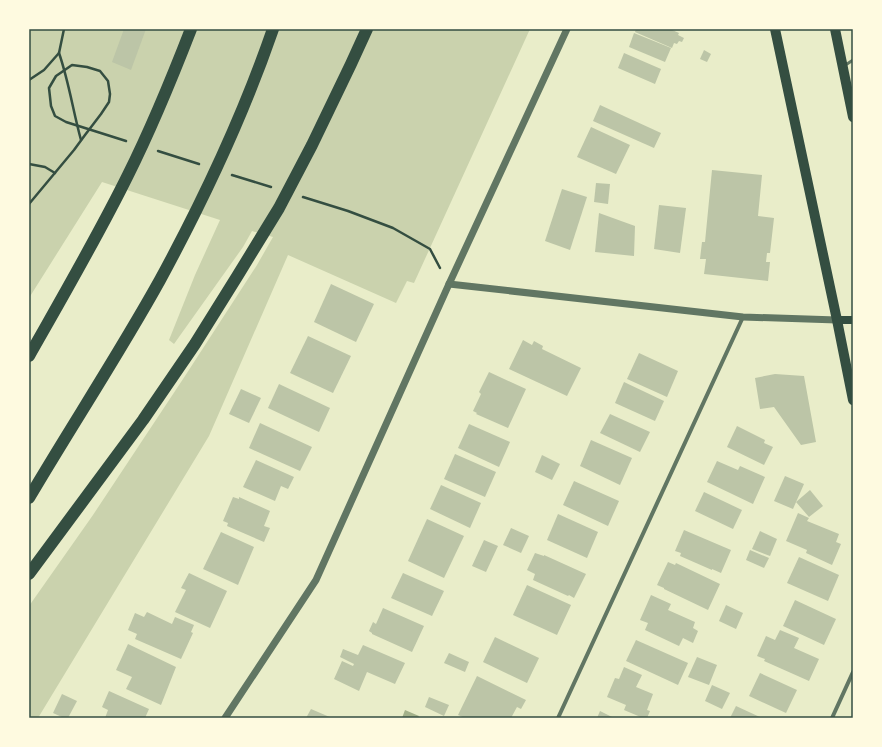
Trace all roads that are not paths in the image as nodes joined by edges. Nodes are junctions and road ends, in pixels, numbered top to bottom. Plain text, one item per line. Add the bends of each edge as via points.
1 (191, 29) edge
2 (273, 29) edge
3 (366, 29) edge
4 (568, 29) edge
5 (775, 29) edge
6 (835, 29) edge
7 (853, 60) edge
8 (843, 67) junction
9 (853, 117) edge
10 (449, 284) junction
11 (743, 317) junction
12 (838, 320) junction
13 (853, 320) edge
14 (29, 356) edge
15 (853, 400) edge
16 (29, 498) edge
17 (29, 574) edge
18 (853, 672) edge
19 (226, 718) edge
20 (558, 718) edge
21 (832, 718) edge

1 - 14 highway via 129,173
2 - 16 highway via 232,135 170,260
3 - 17 highway via 279,208 238,275 143,420
4 - 10 street
5 - 12 main road
6 - 8 main road
7 - 8 lane
8 - 9 main road
10 - 11 street
10 - 19 street via 316,580
11 - 12 street
11 - 20 street
12 - 13 main road
12 - 15 main road
18 - 21 street

